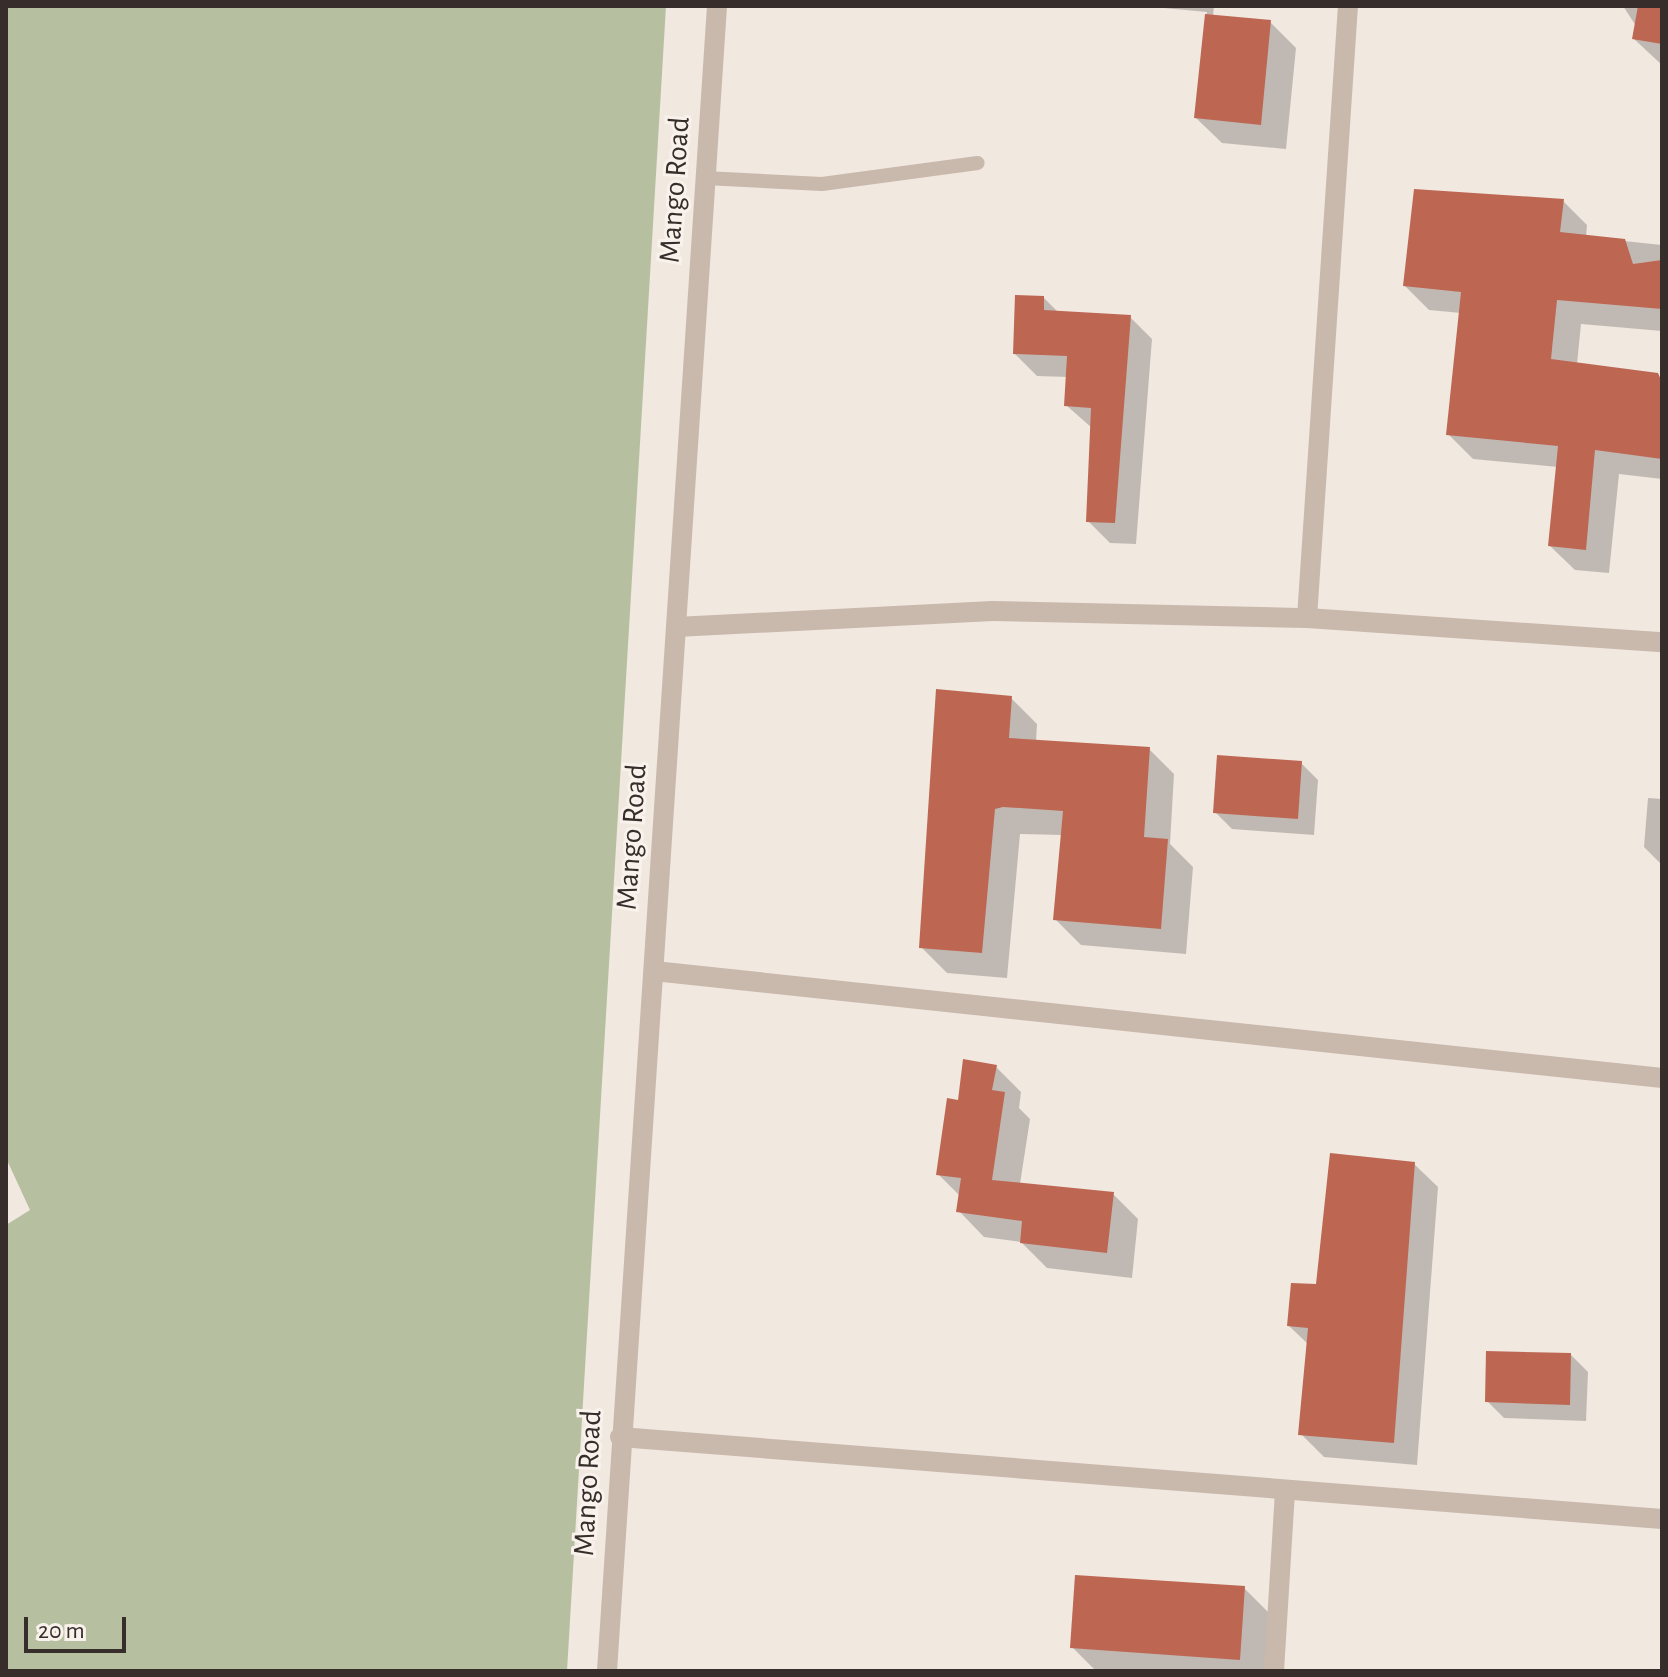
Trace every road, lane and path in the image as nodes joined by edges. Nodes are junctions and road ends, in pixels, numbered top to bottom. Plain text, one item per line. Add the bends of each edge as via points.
1 (717, 6) edge
2 (1348, 6) edge
3 (978, 163) dead end
4 (705, 178) junction
5 (1307, 618) junction
6 (676, 627) junction
7 (1662, 642) edge
8 (654, 971) junction
9 (1662, 1078) edge
10 (620, 1437) junction
11 (1285, 1493) junction
12 (1662, 1519) edge
13 (607, 1671) edge
14 (1274, 1671) edge

1 - 4 street, Mango Road
2 - 5 street
3 - 4 lane via 822,184
4 - 6 street, Mango Road
5 - 6 street via 993,611
5 - 7 street
6 - 8 street, Mango Road
8 - 9 street
8 - 10 street, Mango Road
10 - 11 street
10 - 13 street, Mango Road
11 - 12 street
11 - 14 street

